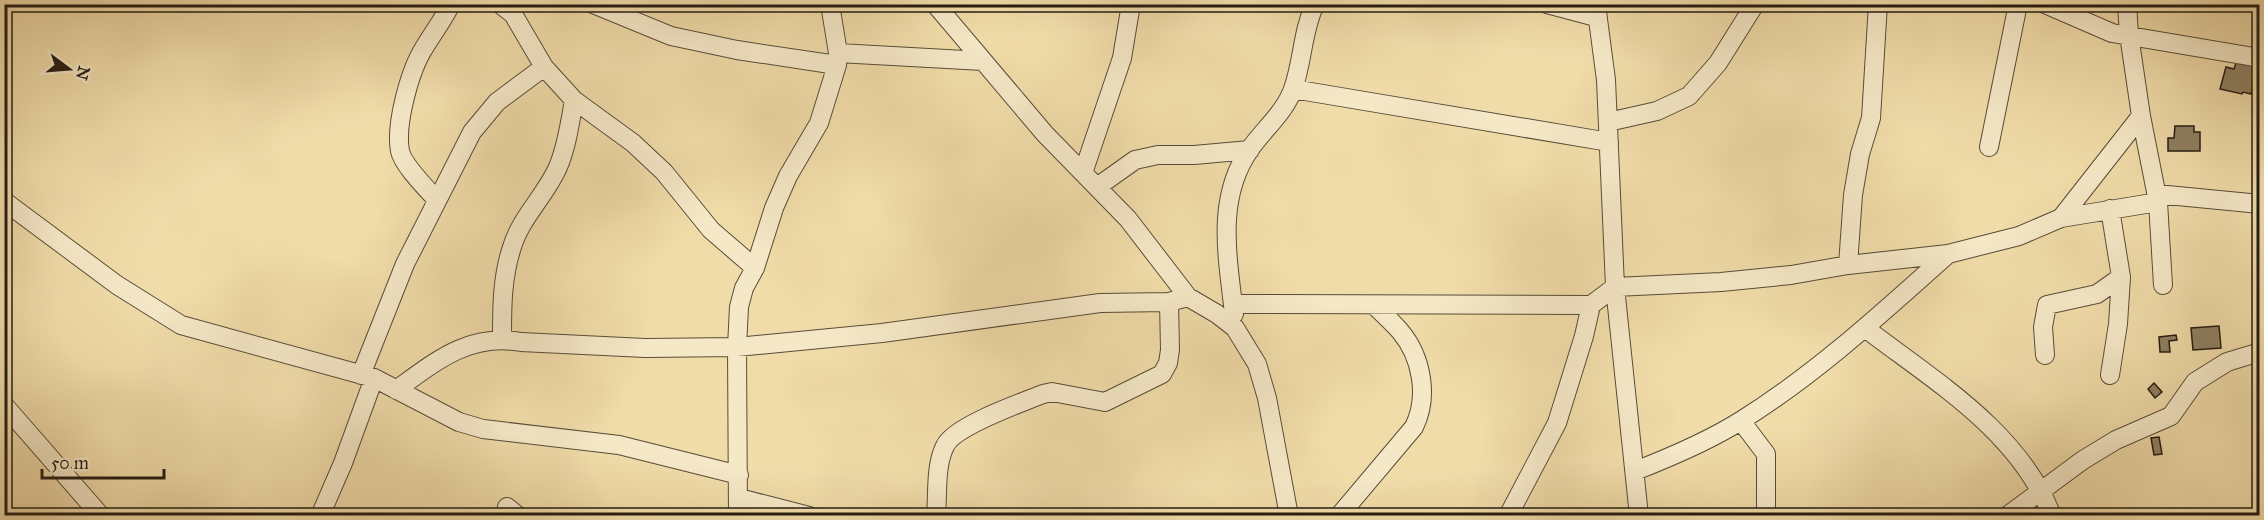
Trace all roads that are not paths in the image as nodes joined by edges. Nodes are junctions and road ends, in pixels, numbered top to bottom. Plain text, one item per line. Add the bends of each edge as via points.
1 (451, 4) edge
2 (593, 4) edge
3 (830, 4) edge
4 (935, 4) edge
5 (1131, 4) edge
6 (1315, 4) edge
7 (1547, 4) edge
8 (1755, 4) edge
9 (1878, 4) edge
10 (2018, 4) edge
11 (2045, 4) edge
12 (2127, 4) edge
13 (514, 8) edge
14 (1596, 11) edge
15 (2129, 35) junction
16 (2259, 58) edge
17 (838, 59) junction
18 (983, 61) junction
19 (544, 67) junction
20 (1293, 89) junction
21 (574, 100) junction
22 (2141, 116) junction
23 (1608, 122) junction
24 (1609, 142) junction
25 (1989, 147) dead end
26 (1250, 150) junction
27 (1083, 173) junction
28 (1097, 187) junction
29 (2157, 198) junction
30 (436, 199) junction
31 (4, 201) edge
32 (2259, 204) edge
33 (2110, 209) junction
34 (2061, 218) junction
35 (1948, 254) junction
36 (1848, 265) junction
37 (755, 268) junction
38 (2121, 277) junction
39 (2163, 285) dead end
40 (1615, 287) junction
41 (1188, 297) junction
42 (1168, 302) junction
43 (1233, 304) junction
44 (1374, 305) junction
45 (1591, 305) junction
46 (1235, 328) junction
47 (1865, 328) junction
48 (502, 339) junction
49 (737, 347) junction
50 (2259, 352) edge
51 (2045, 355) dead end
52 (2110, 375) dead end
53 (367, 376) junction
54 (396, 390) junction
55 (4, 405) edge
56 (1741, 421) junction
57 (1635, 471) junction
58 (739, 475) junction
59 (2043, 491) junction
60 (739, 507) edge
61 (101, 516) edge
62 (320, 516) edge
63 (809, 516) edge
64 (936, 516) edge
65 (1289, 516) edge
66 (1339, 516) edge
67 (1508, 516) edge
68 (1639, 516) edge
69 (1766, 516) edge
70 (2007, 516) edge
71 (2052, 516) edge

1 - 30 street via 422,49 404,99 400,124 400,152
2 - 17 street via 671,36 737,50
3 - 17 street
4 - 18 street
5 - 27 street via 1122,57
6 - 20 street via 1307,22
7 - 14 street
8 - 23 street via 1718,63 1689,96 1657,111
9 - 36 street via 1871,118 1853,195
10 - 25 street
11 - 15 street via 2112,33
12 - 15 street
13 - 19 street
14 - 23 street
15 - 16 street
15 - 22 street
17 - 18 street
17 - 37 street via 819,123 788,176
18 - 27 street
19 - 21 street
19 - 30 street via 498,102 472,132
20 - 24 street
20 - 26 street
21 - 37 street via 664,172 711,230
21 - 48 street via 558,168 512,245 503,284
22 - 29 street
22 - 34 street
23 - 24 street
24 - 40 street
26 - 28 street via 1135,160
26 - 43 street via 1233,179 1227,216
27 - 28 street
28 - 41 street via 1128,219
29 - 32 street
29 - 33 street
29 - 39 street
30 - 53 street via 405,264
31 - 53 street via 117,285 181,325
33 - 34 street
33 - 38 street
34 - 35 street via 2019,236
35 - 36 street
35 - 47 street
36 - 40 street via 1721,282
37 - 49 street via 744,288
38 - 51 street via 2097,294 2047,305 2043,327
38 - 52 street
40 - 45 street
40 - 57 street
41 - 42 street
41 - 46 street
42 - 49 street via 1100,303 882,333
42 - 64 street via 1170,350 1162,374 1105,402 1052,392 1043,394 951,436 939,464
43 - 44 street
43 - 46 street
44 - 45 street
44 - 66 street via 1401,333 1415,359 1423,389 1421,414
45 - 67 street via 1557,423
46 - 65 street via 1257,364 1267,398
47 - 56 street
47 - 59 street via 1976,413 2013,450
48 - 49 street via 645,348
48 - 54 street via 448,353
49 - 58 street
50 - 59 street via 2227,362 2195,382 2171,416 2116,440
53 - 54 street
53 - 62 street via 343,463
54 - 58 street via 459,422 483,429 619,445
55 - 61 street
56 - 57 street via 1675,456
56 - 69 street via 1766,454
57 - 68 street
58 - 60 street
59 - 70 street
59 - 71 street
60 - 63 street

